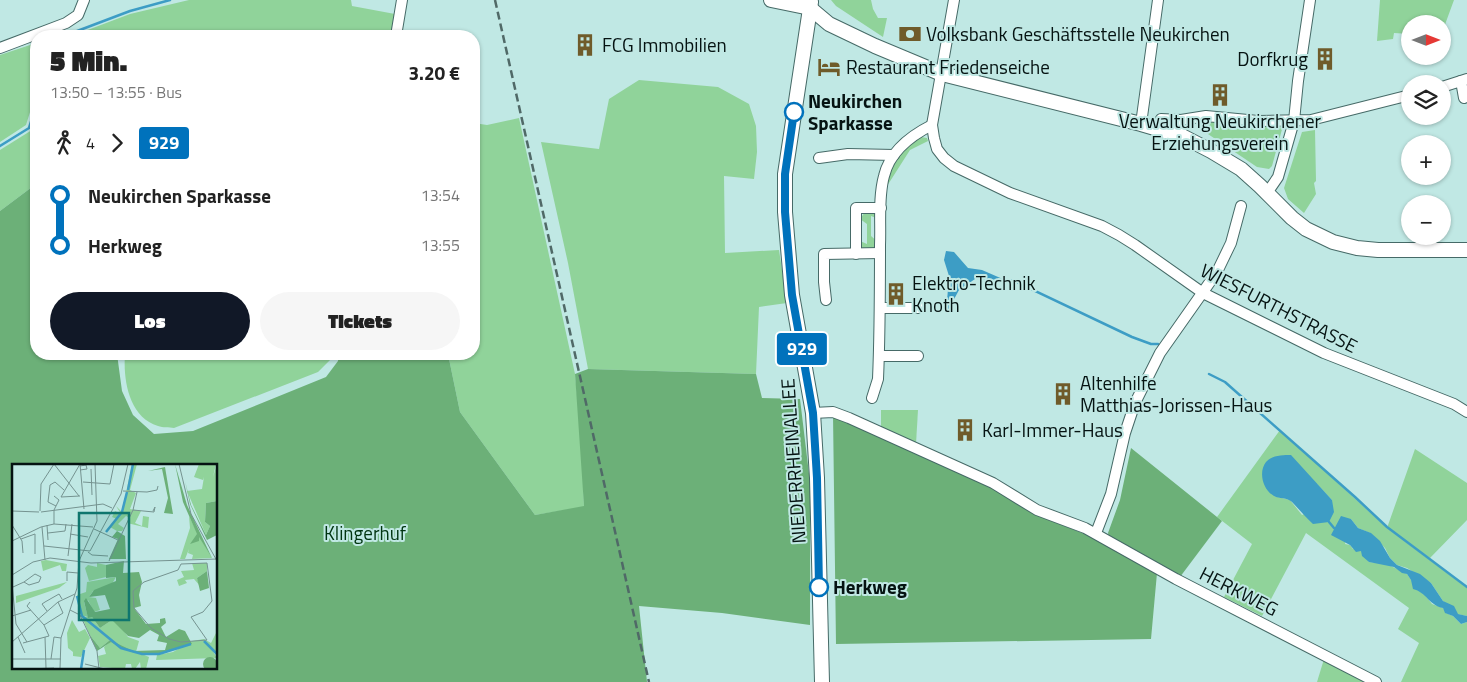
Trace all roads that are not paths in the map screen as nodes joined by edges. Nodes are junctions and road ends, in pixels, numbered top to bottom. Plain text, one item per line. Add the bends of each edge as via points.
1 (84, 0) edge
2 (402, 0) edge
3 (771, 0) edge
4 (954, 0) edge
5 (1158, 0) edge
6 (1310, 0) edge
7 (811, 4) edge
8 (46, 30) edge
9 (397, 30) edge
10 (30, 36) edge
11 (0, 48) edge
12 (942, 74) junction
13 (1464, 80) edge
14 (1451, 84) edge
15 (1401, 97) edge
16 (1464, 98) dead end
17 (1161, 119) dead end
18 (1294, 121) junction
19 (1141, 124) junction
20 (932, 126) junction
21 (894, 155) junction
22 (819, 158) dead end
23 (1266, 192) junction
24 (1241, 206) dead end
25 (881, 208) junction
26 (1467, 250) edge
27 (856, 254) junction
28 (880, 254) junction
29 (1203, 293) junction
30 (826, 300) dead end
31 (880, 308) junction
32 (921, 308) dead end
33 (879, 356) junction
34 (918, 356) dead end
35 (872, 398) dead end
36 (1467, 412) edge
37 (813, 413) junction
38 (1096, 533) junction
39 (822, 682) edge
40 (1376, 682) edge

1 - 8 street via 78,15
2 - 9 street
3 - 7 main road
4 - 12 street, WIESFURTHSTRASSE
5 - 19 street
6 - 18 street
7 - 12 main road via 829,24
7 - 37 main road, NIEDERRHEINALLEE via 785,174 785,212 792,295
10 - 11 street
12 - 19 main road
12 - 20 street, WIESFURTHSTRASSE
13 - 14 street
13 - 16 street
15 - 18 street via 1311,120
17 - 18 street via 1206,116
18 - 23 street via 1278,177
19 - 23 main road via 1182,136 1211,151 1246,172
20 - 21 street via 913,135
20 - 29 street, WIESFURTHSTRASSE via 937,149 954,166 1010,193 1102,226 1135,244
21 - 22 street via 848,154
21 - 25 street via 884,175
23 - 26 main road via 1306,229 1333,242 1378,250
24 - 29 street via 1231,243
25 - 27 street via 856,208
25 - 28 street
27 - 28 street
27 - 30 street via 824,254
28 - 31 street
29 - 36 street, WIESFURTHSTRASSE via 1324,353
29 - 38 street via 1160,353 1135,402 1111,494
31 - 32 street
31 - 33 street
33 - 34 street
33 - 35 street via 878,379
37 - 38 street, HERKWEG via 833,412 849,418 993,483 1037,510
37 - 39 main road, NIEDERRHEINALLEE
38 - 40 street, HERKWEG via 1176,579

